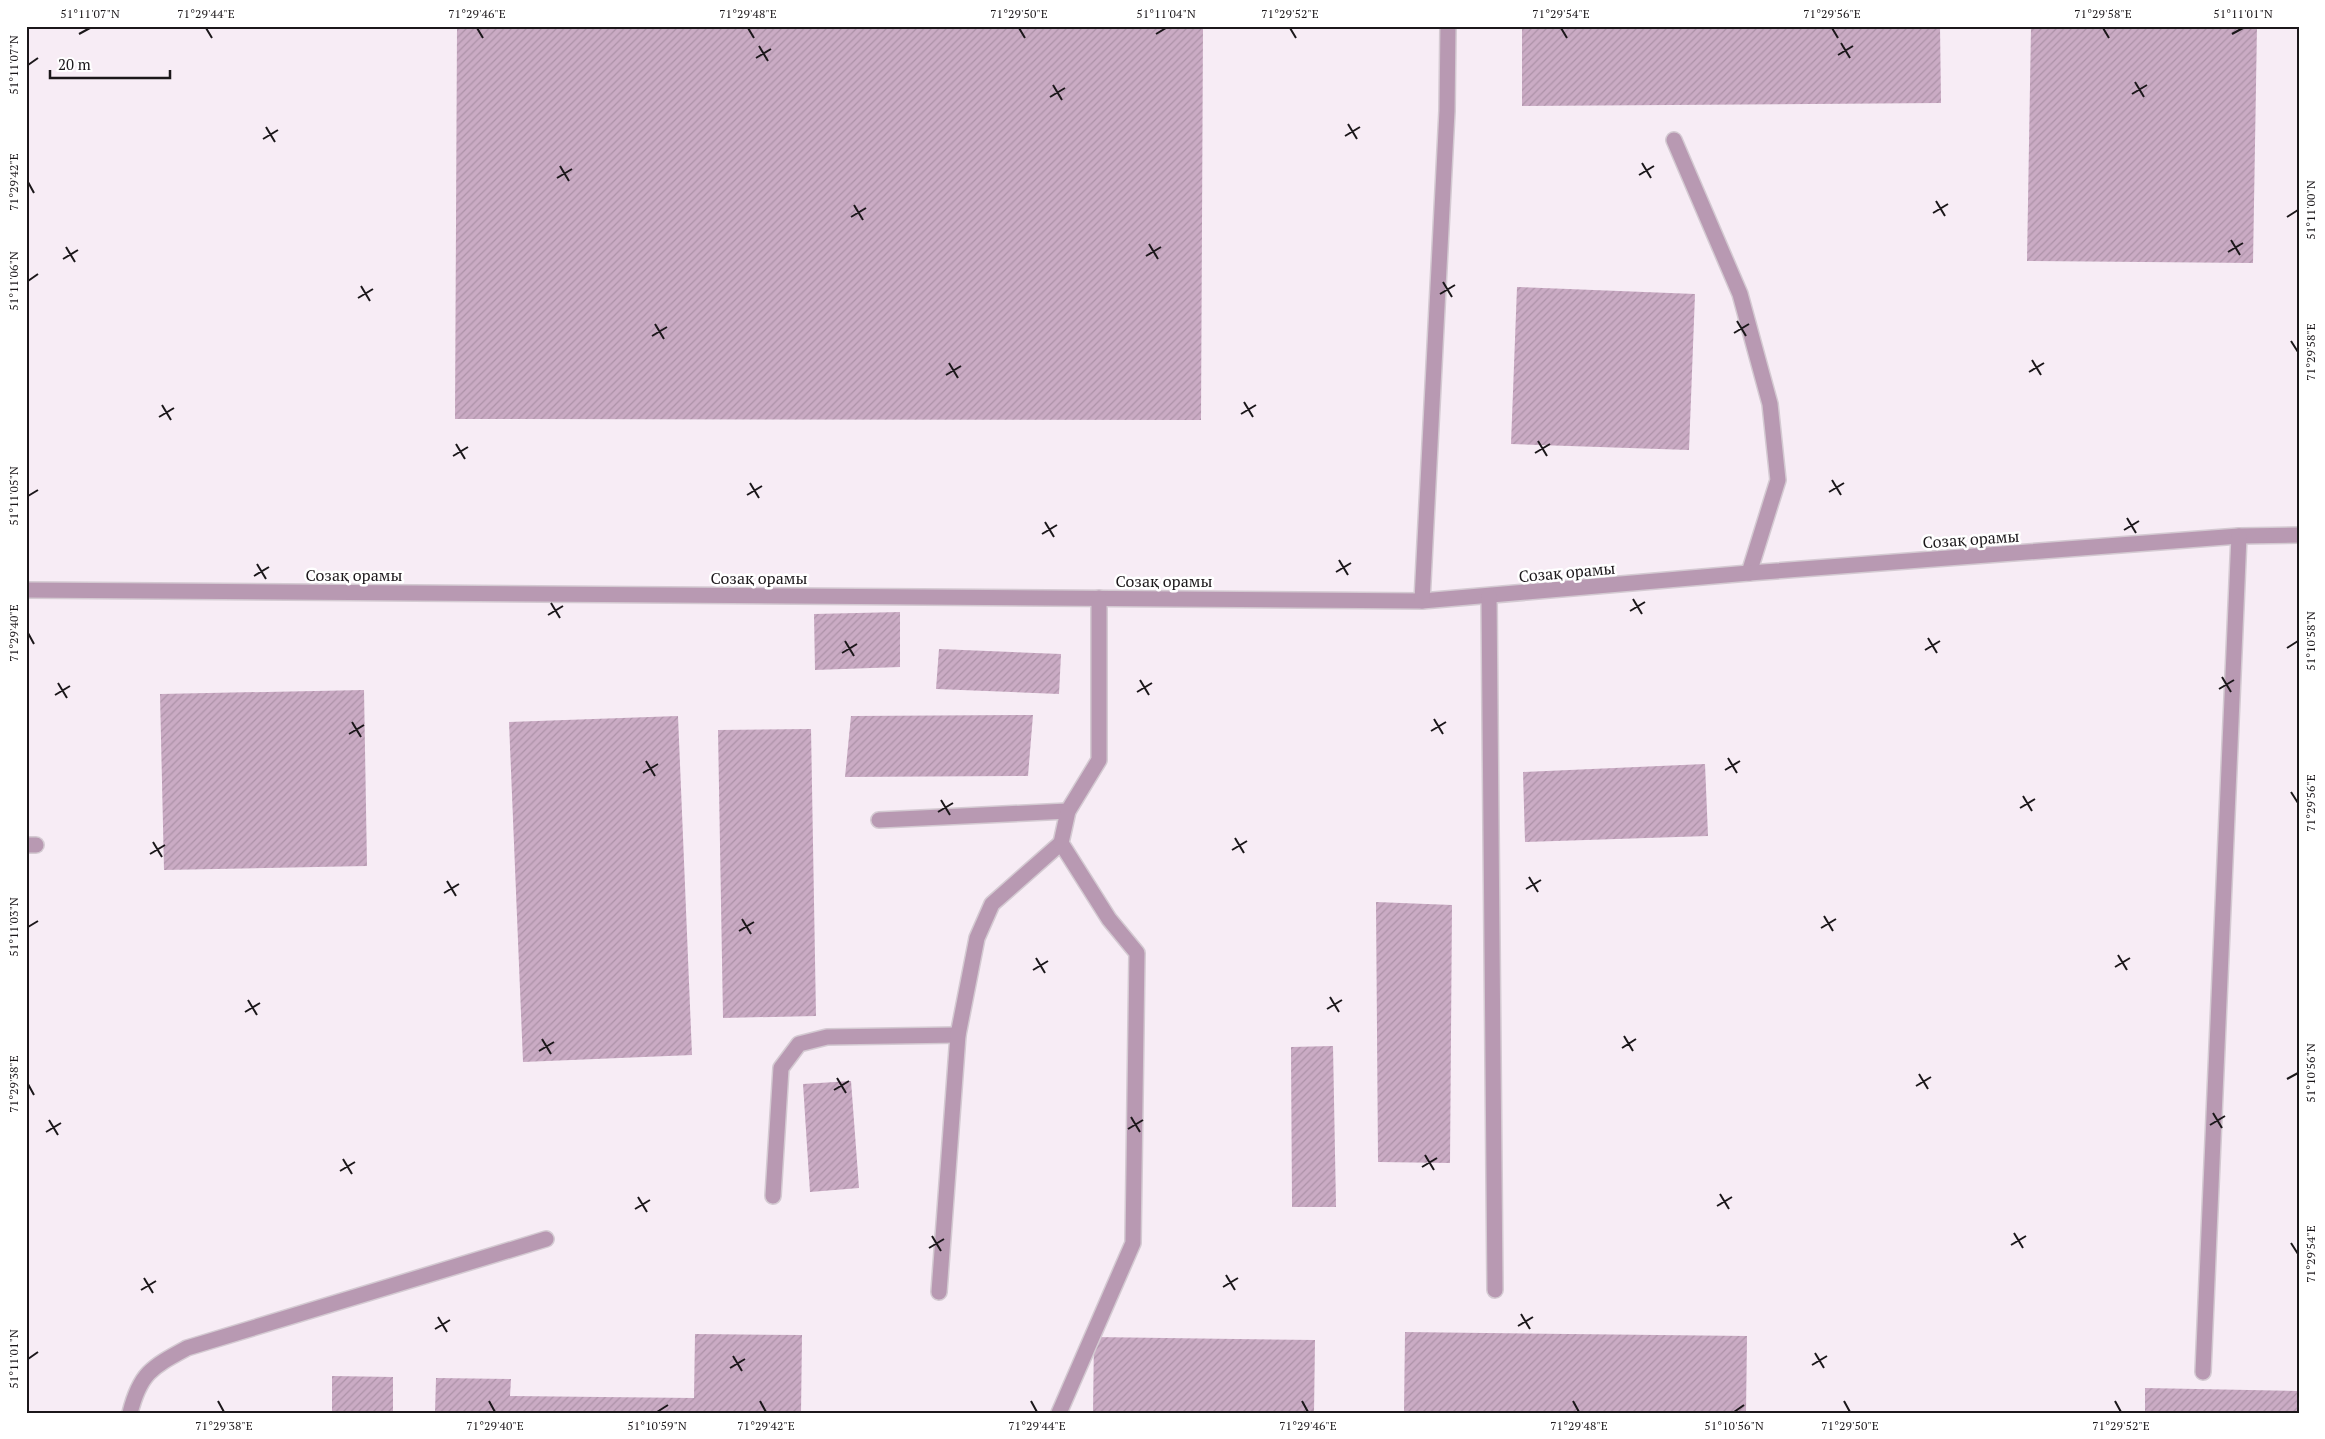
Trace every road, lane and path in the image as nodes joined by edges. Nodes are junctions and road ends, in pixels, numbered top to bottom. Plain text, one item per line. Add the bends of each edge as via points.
1 (1448, 26) edge
2 (1674, 140) dead end
3 (2299, 535) edge
4 (2239, 536) junction
5 (1749, 573) junction
6 (26, 590) edge
7 (1489, 596) junction
8 (1099, 598) junction
9 (1422, 601) junction
10 (1068, 811) junction
11 (879, 820) dead end
12 (1061, 843) junction
13 (958, 1035) junction
14 (773, 1196) dead end
15 (546, 1240) dead end
16 (1495, 1290) dead end
17 (939, 1292) dead end
18 (2203, 1372) dead end
19 (130, 1413) edge
20 (1059, 1413) edge

1 - 9 lane via 1448,111
2 - 5 lane via 1740,294 1770,404 1778,480
3 - 4 lane, Созақ орамы
4 - 5 lane, Созақ орамы
4 - 18 lane
5 - 7 lane, Созақ орамы
6 - 8 lane, Созақ орамы
7 - 9 lane, Созақ орамы
7 - 16 lane
8 - 9 lane, Созақ орамы
8 - 10 lane via 1100,760
10 - 11 lane
10 - 12 lane
12 - 13 lane via 992,904 976,938
12 - 20 lane via 1109,919 1137,953 1137,1005 1133,1243
13 - 14 lane via 827,1037 799,1044 781,1068
13 - 17 lane
15 - 19 lane via 187,1348 157,1364 136,1389

